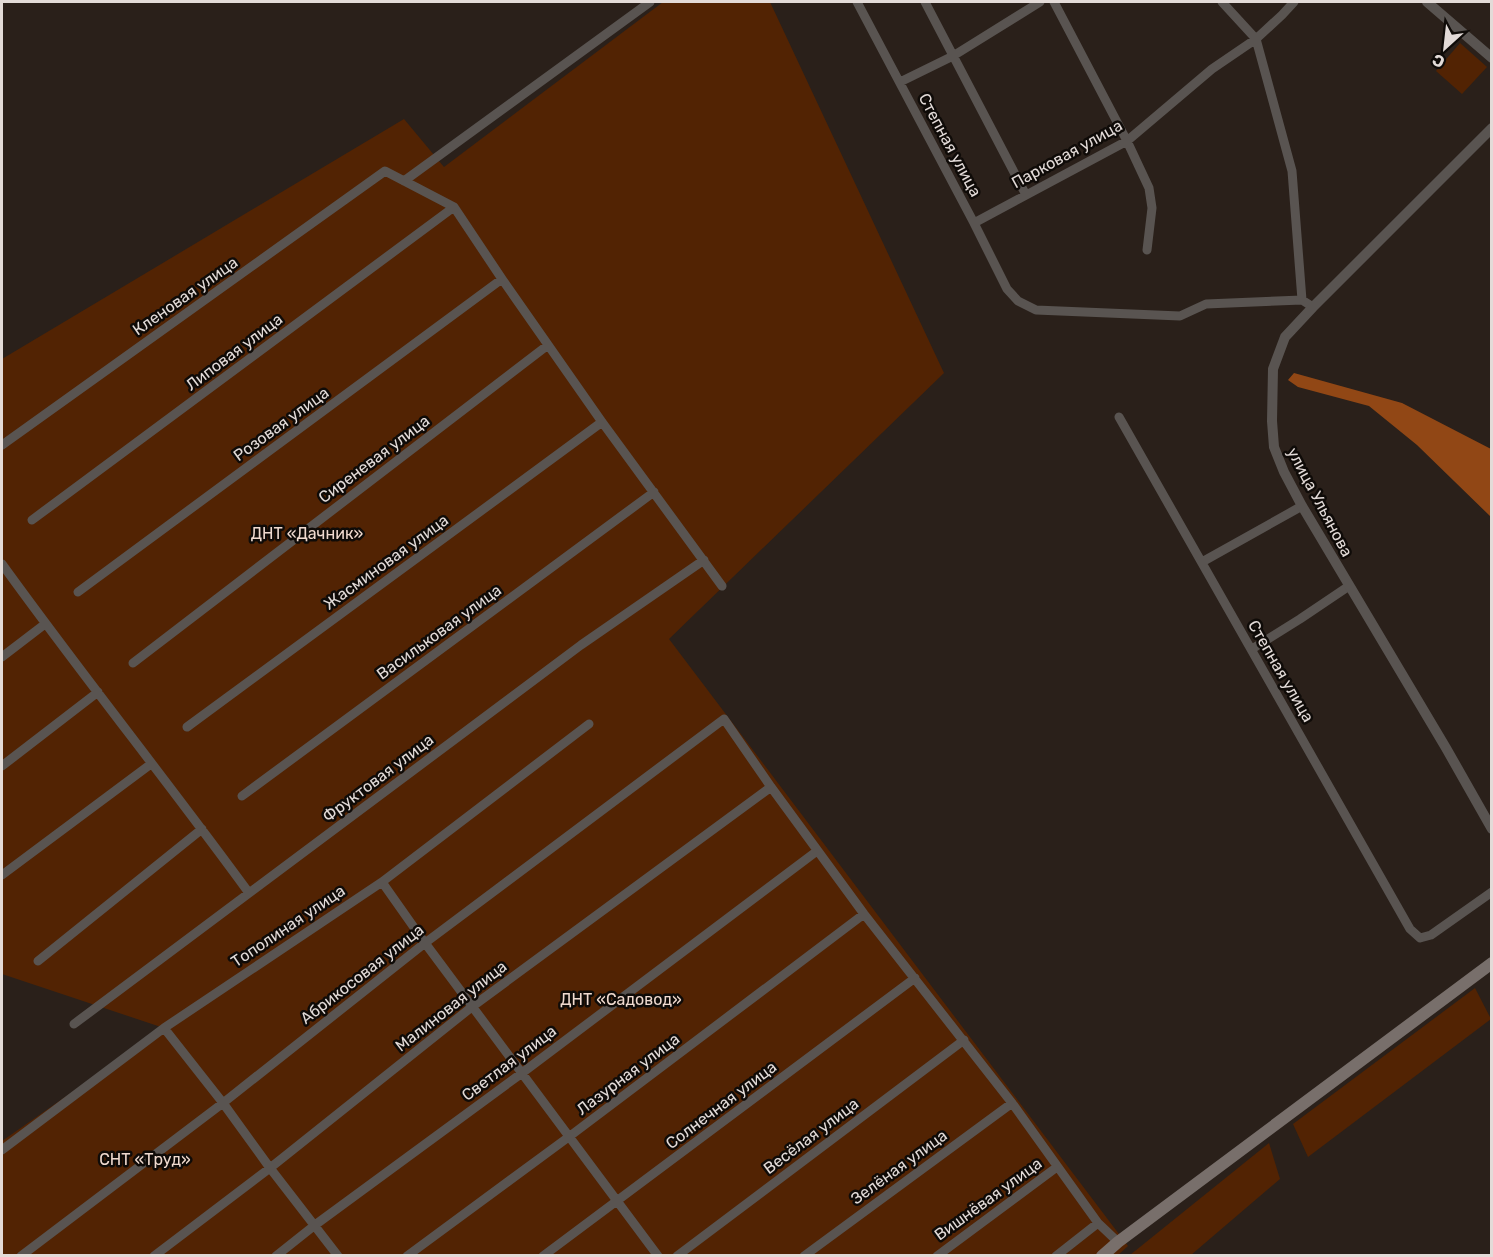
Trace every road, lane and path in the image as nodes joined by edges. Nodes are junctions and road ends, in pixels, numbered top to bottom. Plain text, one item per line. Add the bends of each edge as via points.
1 (650, 2) edge
2 (857, 2) edge
3 (925, 2) edge
4 (1040, 2) edge
5 (1054, 2) edge
6 (1222, 2) edge
7 (1294, 2) edge
8 (1427, 2) edge
9 (1256, 39) junction
10 (953, 56) junction
11 (1491, 58) edge
12 (900, 82) junction
13 (1491, 128) edge
14 (1127, 141) junction
15 (404, 181) junction
16 (1026, 195) junction
17 (454, 207) junction
18 (974, 223) junction
19 (1147, 250) dead end
20 (502, 279) junction
21 (1302, 300) junction
22 (1313, 307) junction
23 (548, 345) junction
24 (1119, 417) dead end
25 (602, 422) junction
26 (2, 445) edge
27 (654, 492) junction
28 (1302, 506) junction
29 (32, 520) dead end
30 (704, 560) junction
31 (1202, 562) junction
32 (2, 564) edge
33 (722, 586) dead end
34 (1349, 586) junction
35 (78, 592) dead end
36 (45, 624) junction
37 (1252, 649) junction
38 (2, 657) edge
39 (133, 663) dead end
40 (99, 692) junction
41 (589, 724) dead end
42 (187, 727) dead end
43 (151, 764) junction
44 (2, 766) edge
45 (771, 787) junction
46 (242, 796) dead end
47 (202, 829) junction
48 (1491, 829) edge
49 (817, 850) junction
50 (2, 875) edge
51 (382, 882) junction
52 (1491, 892) edge
53 (249, 893) junction
54 (864, 914) junction
55 (425, 943) junction
56 (38, 962) dead end
57 (1491, 963) edge
58 (915, 978) junction
59 (473, 1006) junction
60 (74, 1024) dead end
61 (164, 1028) junction
62 (964, 1040) junction
63 (522, 1073) junction
64 (223, 1103) junction
65 (1012, 1103) junction
66 (570, 1136) junction
67 (2, 1150) edge
68 (1057, 1167) junction
69 (270, 1168) junction
70 (618, 1200) junction
71 (1098, 1223) junction
72 (315, 1225) junction
73 (1118, 1242) junction
74 (21, 1256) edge
75 (153, 1256) edge
76 (276, 1256) edge
77 (338, 1256) edge
78 (407, 1256) edge
79 (543, 1256) edge
80 (658, 1256) edge
81 (677, 1256) edge
82 (804, 1256) edge
83 (937, 1256) edge
84 (1056, 1256) edge
85 (1102, 1256) edge

1 - 15 street
2 - 12 street, Степная улица
3 - 10 street
4 - 10 street
5 - 14 street
6 - 9 street
7 - 9 street
8 - 11 street
9 - 14 street, Парковая улица via 1212,69
9 - 21 street via 1292,171
10 - 12 street
10 - 16 street
12 - 18 street, Степная улица
13 - 22 street, улица Ульянова
14 - 16 street, Парковая улица
14 - 19 street via 1149,188 1152,208
15 - 17 street
15 - 26 street, Кленовая улица via 385,171
16 - 18 street, Парковая улица
17 - 20 street
17 - 29 street, Липовая улица
18 - 21 street, Степная улица via 1007,289 1018,301 1036,310 1180,316 1206,304
20 - 23 street
20 - 35 street, Розовая улица
21 - 22 street
22 - 28 street, улица Ульянова via 1285,337 1273,369 1274,447
23 - 25 street
23 - 39 street, Сиреневая улица
24 - 31 street, Степная улица
25 - 27 street
25 - 42 street, Жасминовая улица
27 - 30 street
27 - 46 street, Васильковая улица
28 - 31 street
28 - 34 street, улица Ульянова
30 - 33 street
30 - 53 street, Фруктовая улица via 581,645
31 - 37 street, Степная улица
32 - 36 street
34 - 37 street
34 - 48 street, улица Ульянова
36 - 38 street
36 - 40 street
37 - 52 street, Степная улица via 1410,928 1420,938 1431,935
40 - 43 street
40 - 44 street
41 - 51 street, Тополиная улица
43 - 47 street
43 - 50 street
45 - 49 street
45 - 55 street, Абрикосовая улица via 724,719
45 - 59 street, Малиновая улица
47 - 53 street
47 - 56 street
49 - 54 street
49 - 63 street, Светлая улица
51 - 55 street
51 - 61 street, Тополиная улица
53 - 60 street, Фруктовая улица
54 - 58 street
54 - 66 street, Лазурная улица
55 - 59 street
55 - 64 street, Абрикосовая улица
57 - 73 main road
58 - 62 street
58 - 70 street, Солнечная улица
59 - 63 street
59 - 69 street, Малиновая улица
61 - 64 street
61 - 67 street, Тополиная улица
62 - 65 street
62 - 81 street, Весёлая улица
63 - 66 street
63 - 72 street, Светлая улица
64 - 69 street
64 - 74 street, Абрикосовая улица
65 - 68 street
65 - 82 street, Зелёная улица
66 - 70 street
66 - 78 street, Лазурная улица
68 - 71 street
68 - 83 street, Вишнёвая улица
69 - 72 street
69 - 75 street, Малиновая улица
70 - 79 street, Солнечная улица
70 - 80 street
71 - 73 street
71 - 84 street
72 - 76 street, Светлая улица
72 - 77 street
73 - 85 main road

